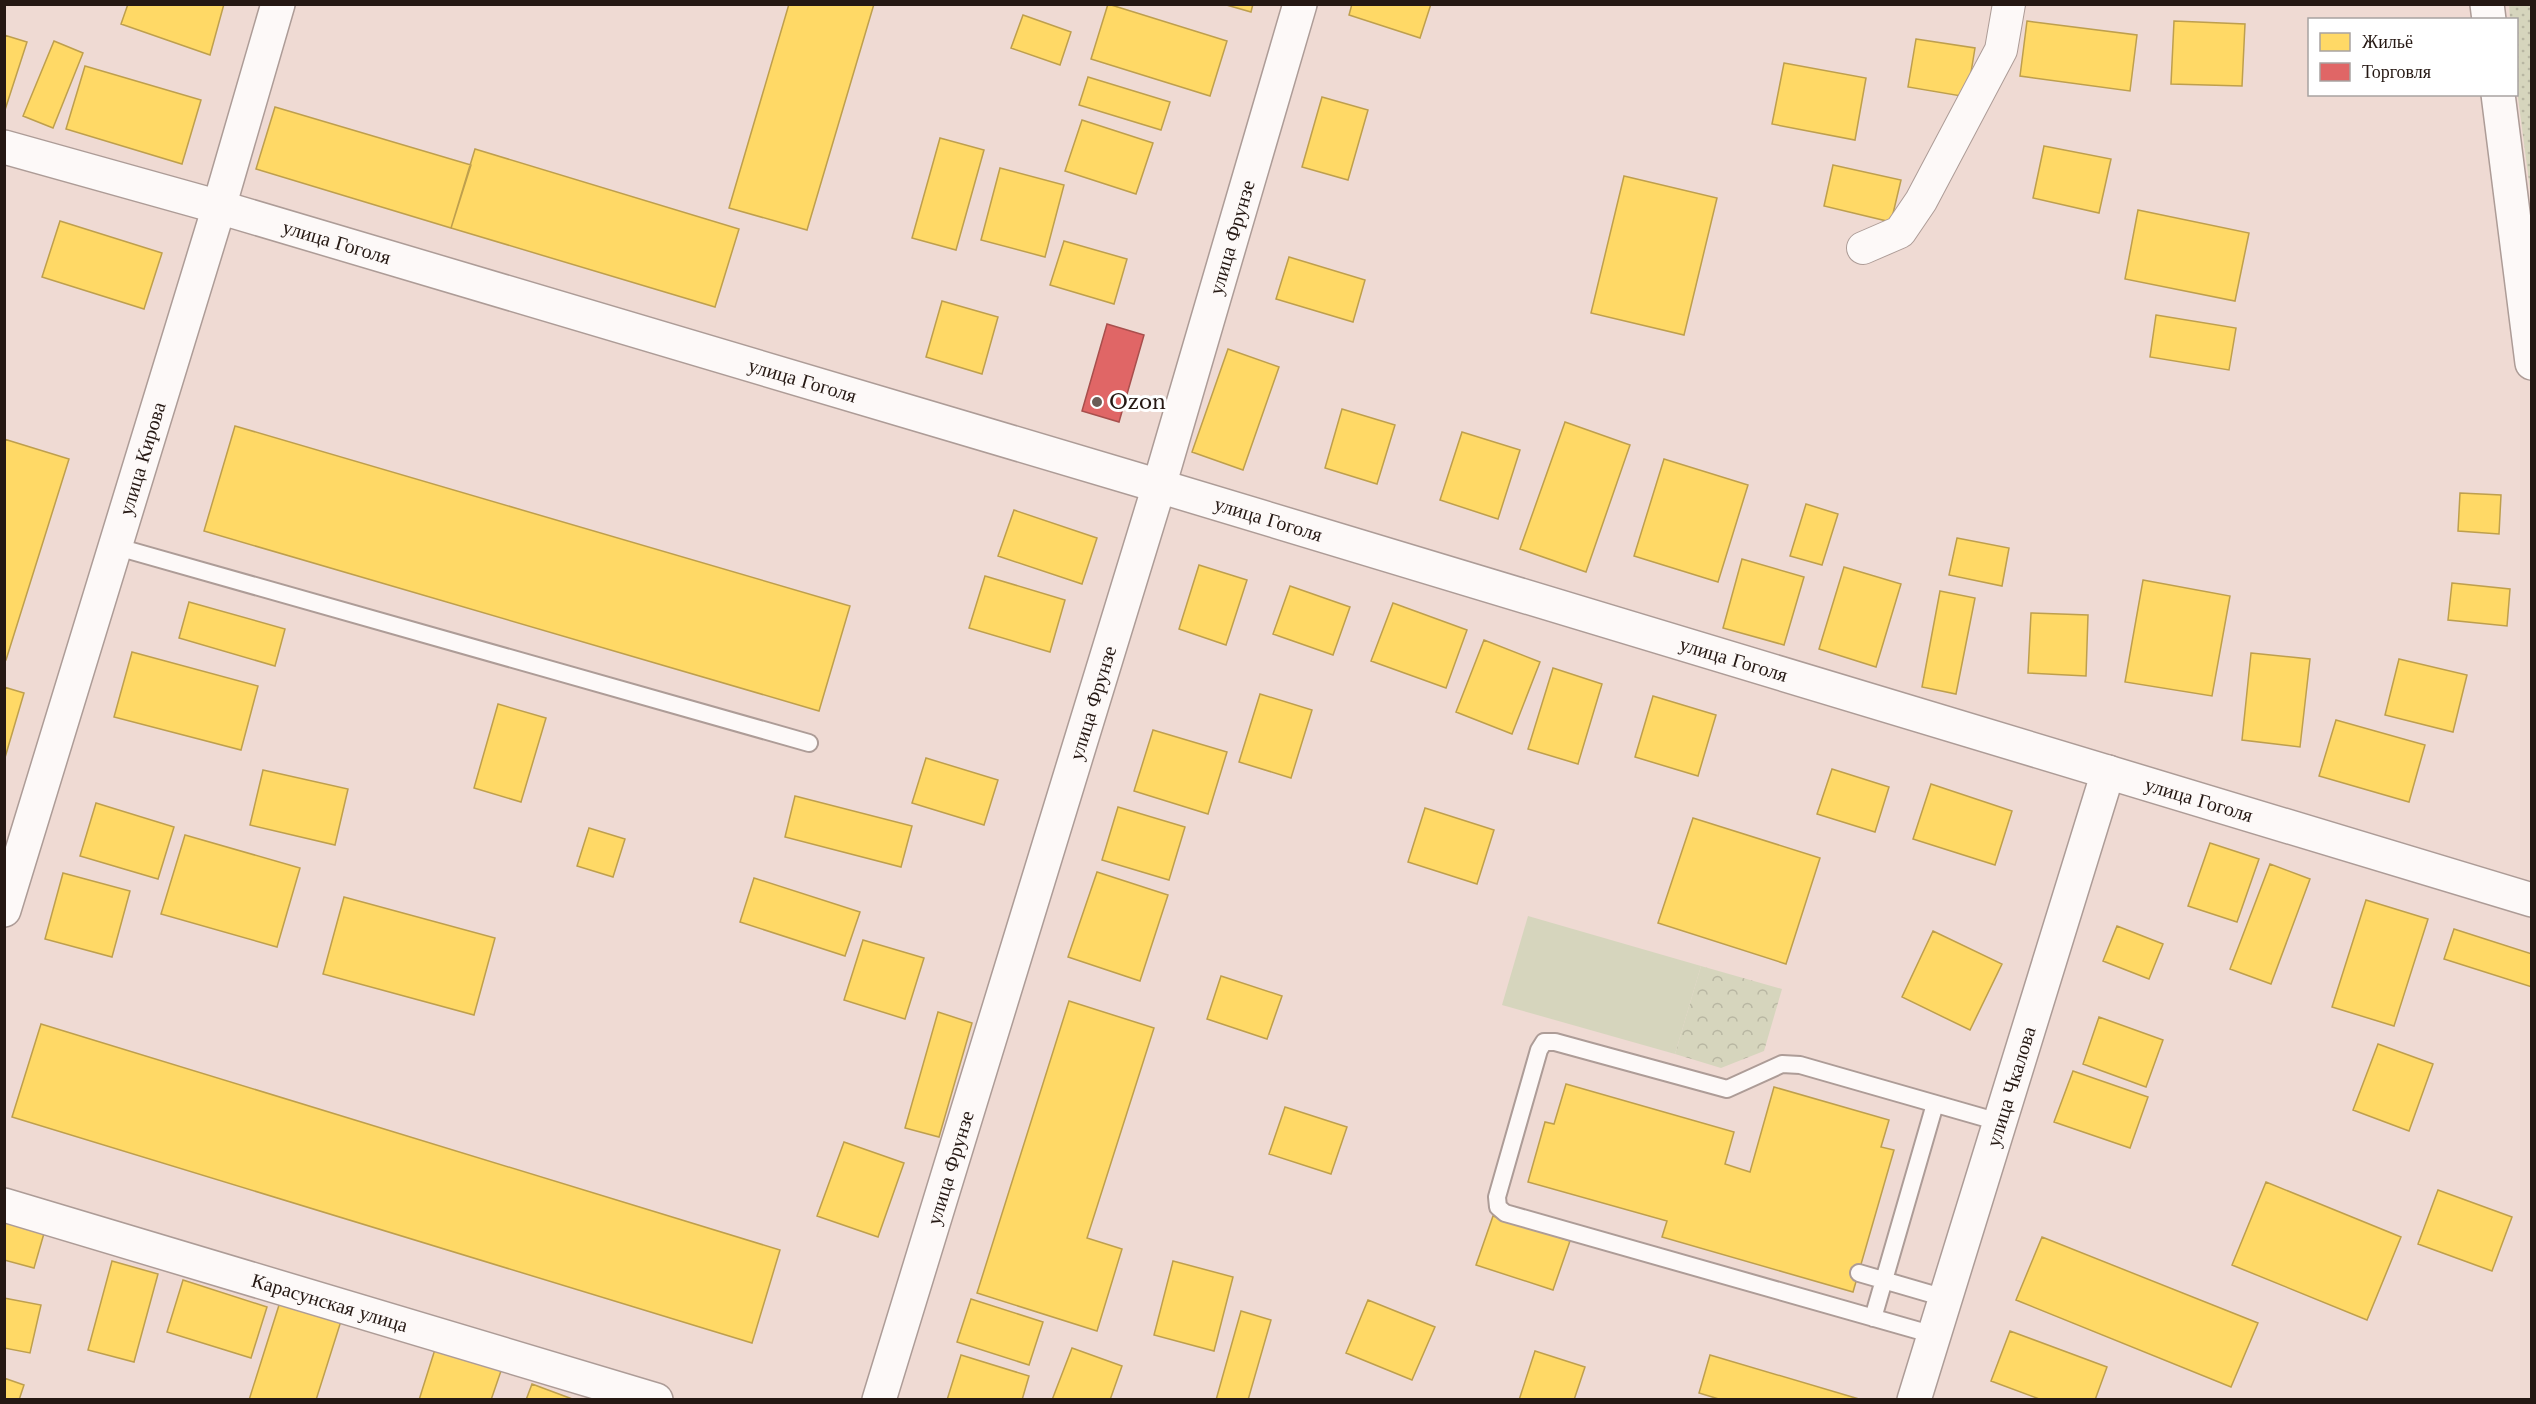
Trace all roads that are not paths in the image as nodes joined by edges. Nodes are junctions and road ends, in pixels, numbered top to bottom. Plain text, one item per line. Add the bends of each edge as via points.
1 (278, 4) edge
2 (1300, 4) edge
3 (2009, 4) edge
4 (2498, 96) edge
5 (4, 147) edge
6 (219, 207) junction
7 (1863, 248) dead end
8 (2532, 363) edge
9 (1159, 486) junction
10 (114, 546) junction
11 (809, 743) dead end
12 (2108, 772) junction
13 (2532, 900) edge
14 (4, 910) edge
15 (1935, 1104) junction
16 (1999, 1122) junction
17 (4, 1205) edge
18 (1859, 1273) dead end
19 (1884, 1280) junction
20 (1945, 1298) junction
21 (1873, 1318) junction
22 (1934, 1335) junction
23 (656, 1400) edge
24 (879, 1400) edge
25 (1914, 1400) edge

1 - 6 street, улица Кирова
2 - 9 street, улица Фрунзе
3 - 7 street via 2001,50 1922,201 1900,232
4 - 8 street
5 - 6 street, улица Гоголя
6 - 9 street, улица Гоголя
6 - 10 street, улица Кирова
9 - 12 street, улица Гоголя
9 - 24 street, улица Фрунзе
10 - 11 lane
10 - 14 street, улица Кирова
12 - 13 street, улица Гоголя
12 - 16 street, улица Чкалова
15 - 16 lane
15 - 19 lane
15 - 21 lane via 1800,1065 1782,1064 1727,1089 1555,1042 1544,1042 1539,1050 1497,1197 1498,1207 1505,1213
16 - 20 street, улица Чкалова
17 - 23 street, Карасунская улица
18 - 19 lane
19 - 20 lane
19 - 21 lane
20 - 22 street, улица Чкалова
21 - 22 lane
22 - 25 street, улица Чкалова

